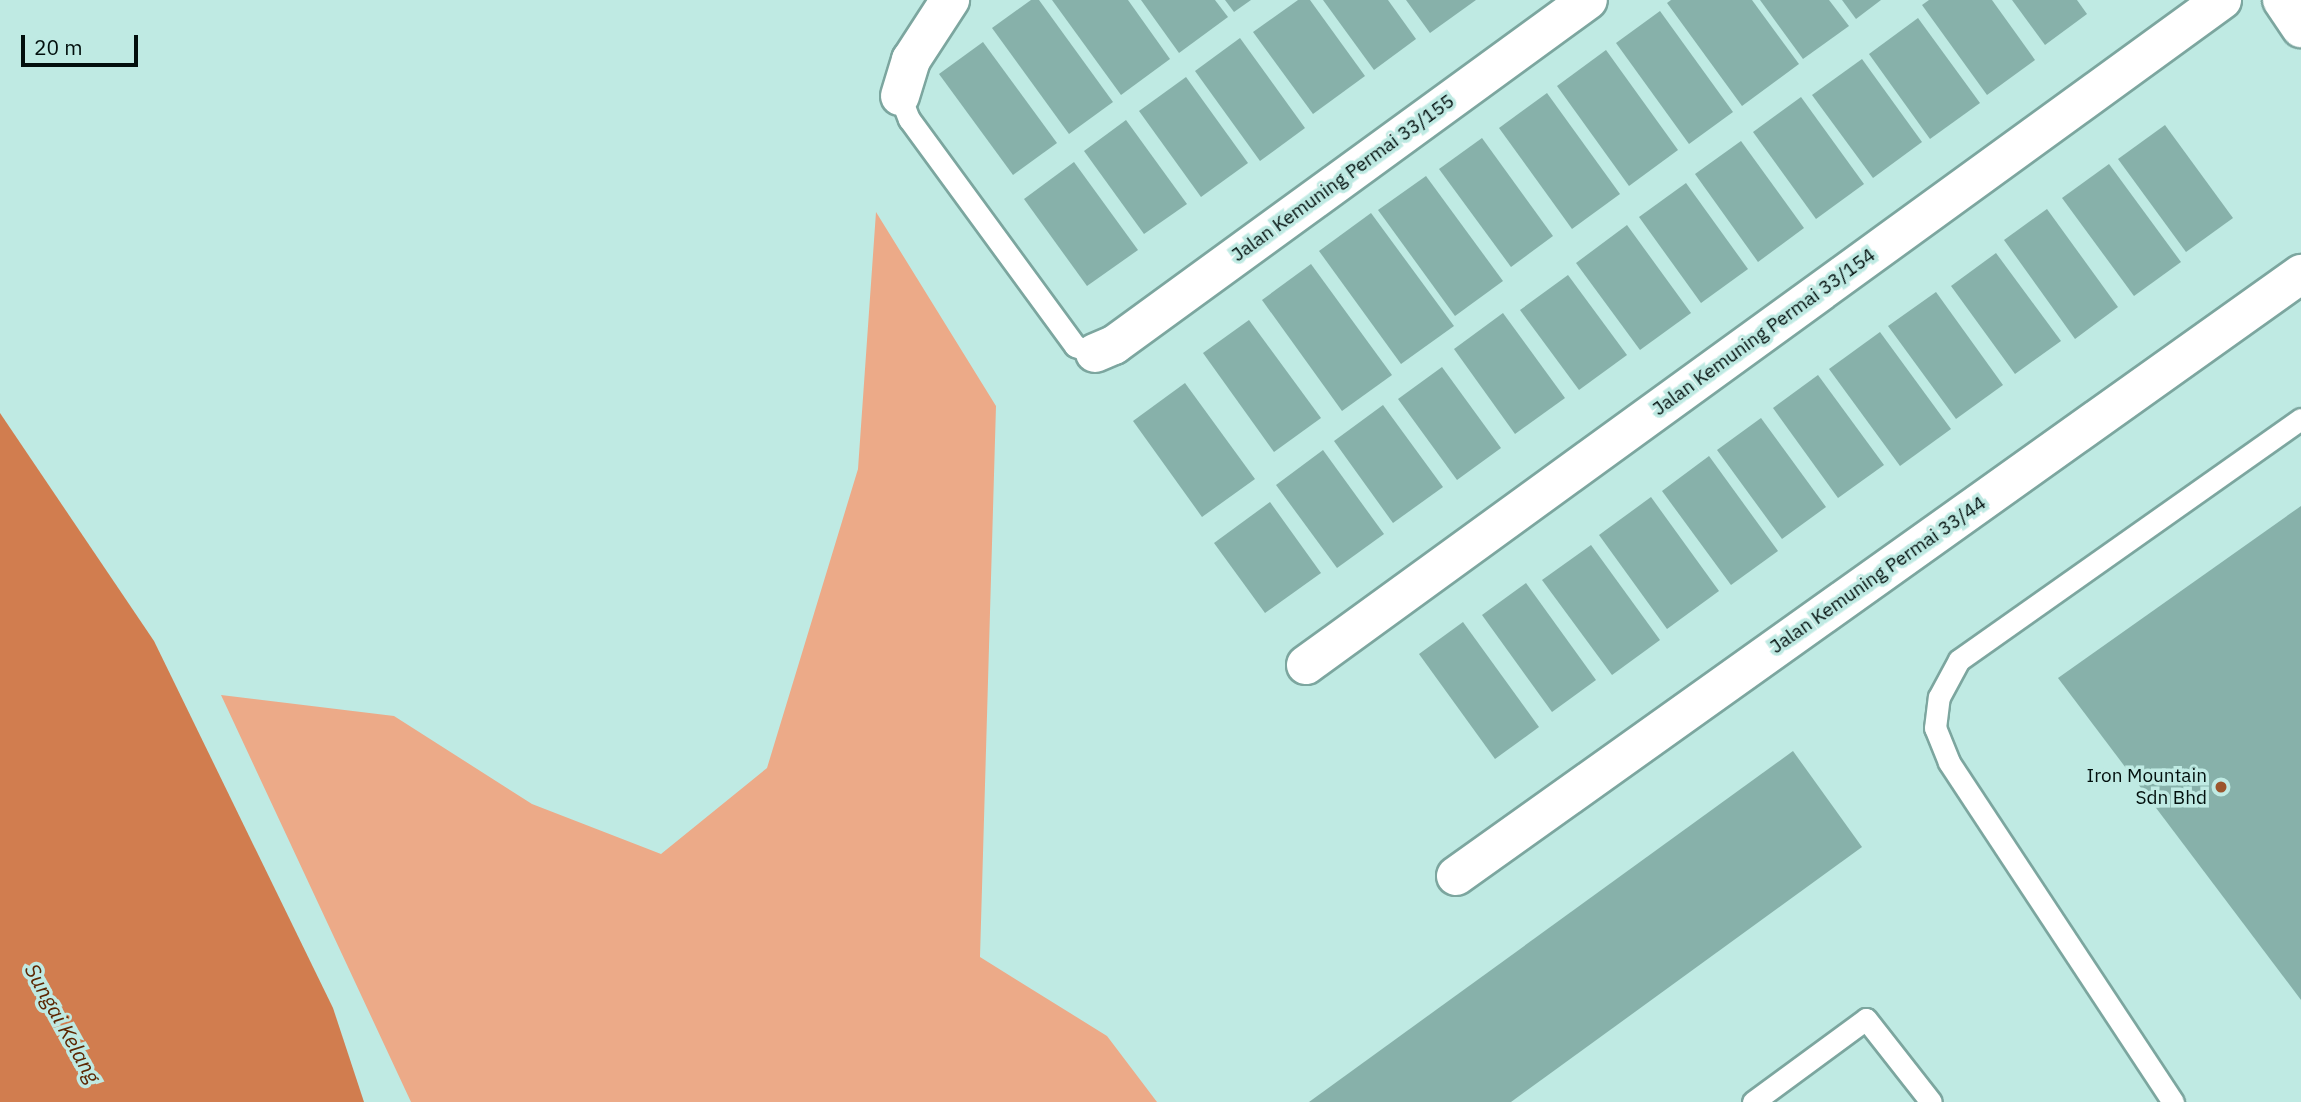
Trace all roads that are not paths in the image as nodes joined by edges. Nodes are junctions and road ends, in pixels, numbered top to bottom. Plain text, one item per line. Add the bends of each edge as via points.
1 (950, 0) edge
2 (1588, 0) edge
3 (2222, 0) edge
4 (2282, 0) edge
5 (2301, 28) edge
6 (900, 96) joint
7 (2301, 274) edge
8 (1095, 353) joint
9 (2301, 419) edge
10 (1306, 665) dead end
11 (1456, 876) dead end
12 (1753, 1102) edge
13 (1931, 1102) edge
14 (2174, 1102) edge

1 - 6 street via 911,60
2 - 8 street, Jalan Kemuning Permai 33/155 via 1114,345
3 - 10 street, Jalan Kemuning Permai 33/154
4 - 5 street
6 - 8 lane via 909,119 1075,346
7 - 11 street, Jalan Kemuning Permai 33/44
9 - 14 lane via 1959,660 1939,697 1935,728 1949,762
12 - 13 lane via 1866,1019

